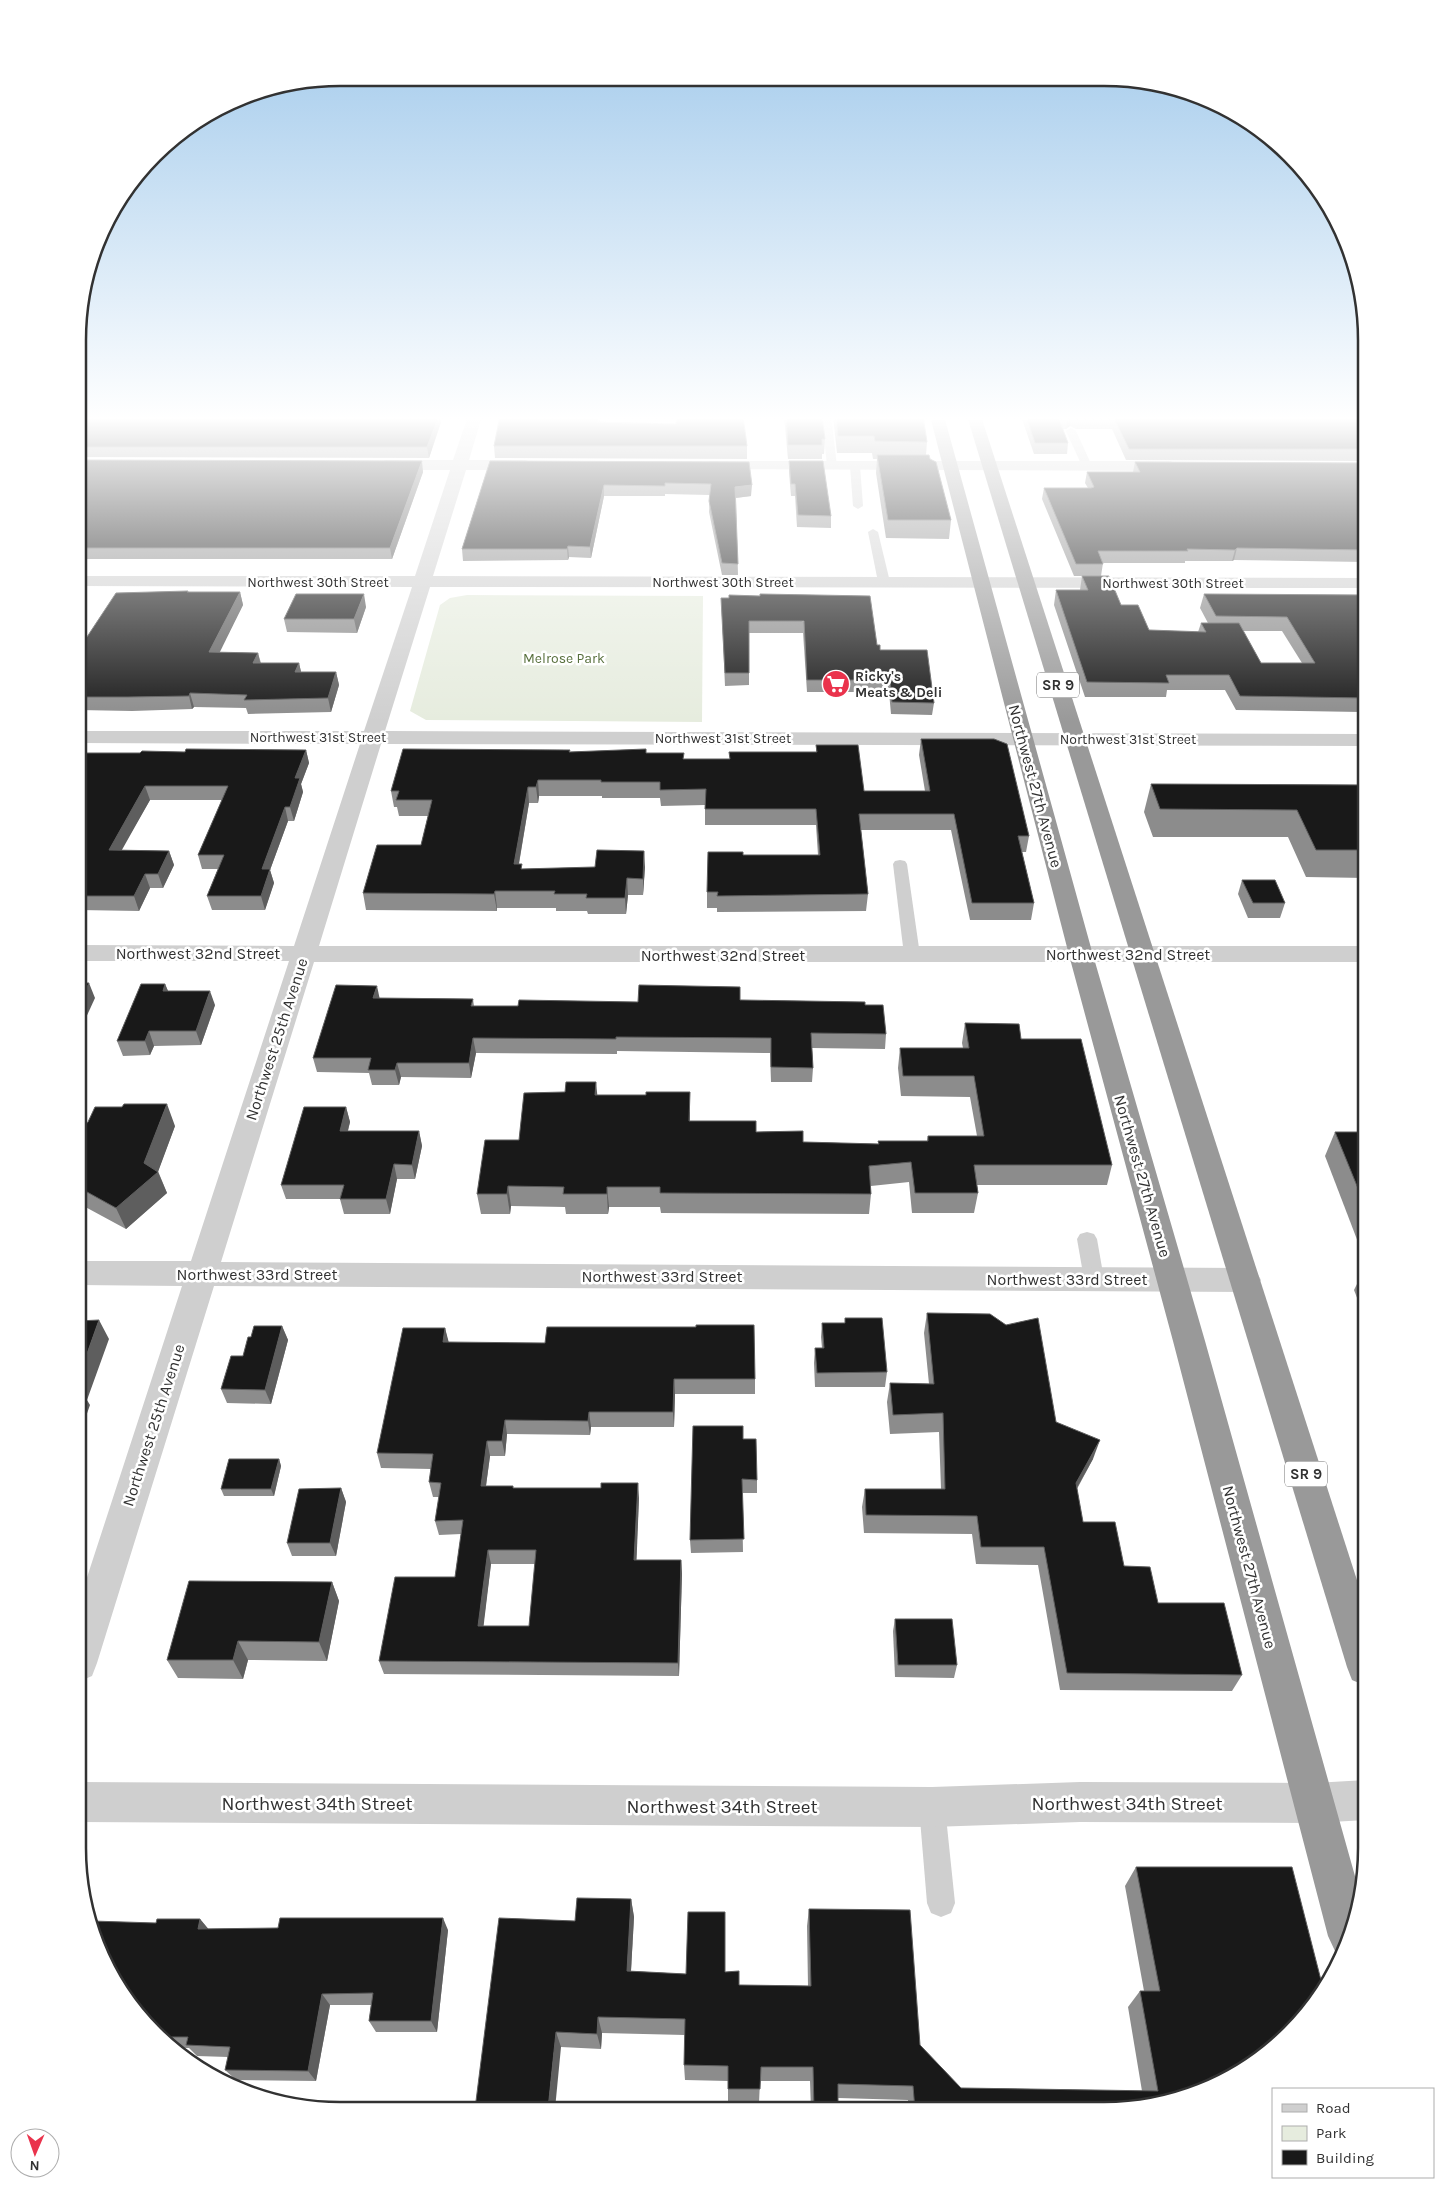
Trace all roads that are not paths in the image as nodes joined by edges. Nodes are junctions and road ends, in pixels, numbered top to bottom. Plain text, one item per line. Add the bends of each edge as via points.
1 (442, 518) edge
2 (964, 518) edge
3 (1005, 518) edge
4 (873, 532) dead end
5 (86, 581) edge
6 (422, 582) junction
7 (884, 582) junction
8 (981, 582) junction
9 (1026, 583) junction
10 (1358, 583) edge
11 (86, 737) edge
12 (373, 737) junction
13 (1024, 739) junction
14 (1075, 739) junction
15 (1358, 740) edge
16 (900, 864) dead end
17 (86, 953) edge
18 (303, 953) junction
19 (1081, 954) junction
20 (1143, 954) junction
21 (1358, 954) edge
22 (912, 955) junction
23 (1087, 1239) dead end
24 (86, 1273) edge
25 (201, 1274) junction
26 (1094, 1279) junction
27 (1172, 1280) junction
28 (1245, 1280) junction
29 (86, 1638) edge
30 (1358, 1641) edge
31 (1358, 1800) edge
32 (86, 1802) edge
33 (1314, 1803) junction
34 (932, 1807) junction
35 (941, 1902) dead end
36 (1346, 1922) edge

1 - 6 street, Northwest 25th Avenue
2 - 8 highway, Northwest 27th Avenue / SR 9
3 - 9 highway, SR 9
4 - 7 lane
5 - 6 street, Northwest 30th Street
6 - 7 street, Northwest 30th Street
6 - 12 street, Northwest 25th Avenue
7 - 8 street, Northwest 30th Street
8 - 9 street, Northwest 30th Street
8 - 13 highway, Northwest 27th Avenue / SR 9
9 - 10 street, Northwest 30th Street
9 - 14 highway, SR 9
11 - 12 street, Northwest 31st Street
12 - 13 street, Northwest 31st Street
12 - 18 street, Northwest 25th Avenue
13 - 14 street, Northwest 31st Street
13 - 19 highway, Northwest 27th Avenue / SR 9
14 - 15 street, Northwest 31st Street
14 - 20 highway, SR 9
16 - 22 lane
17 - 18 street, Northwest 32nd Street
18 - 22 street, Northwest 32nd Street
18 - 25 street, Northwest 25th Avenue
19 - 20 street, Northwest 32nd Street
19 - 22 street, Northwest 32nd Street
19 - 27 highway, Northwest 27th Avenue / SR 9
20 - 21 street, Northwest 32nd Street
20 - 28 highway, SR 9
23 - 26 lane
24 - 25 street, Northwest 33rd Street
25 - 26 street, Northwest 33rd Street
25 - 29 street, Northwest 25th Avenue
26 - 27 street, Northwest 33rd Street
27 - 28 street, Northwest 33rd Street
27 - 33 highway, Northwest 27th Avenue / SR 9
28 - 30 highway, SR 9
31 - 33 street, Northwest 34th Street
32 - 34 street, Northwest 34th Street
33 - 34 street, Northwest 34th Street via 1080,1802
33 - 36 highway, Northwest 27th Avenue / SR 9
34 - 35 lane

